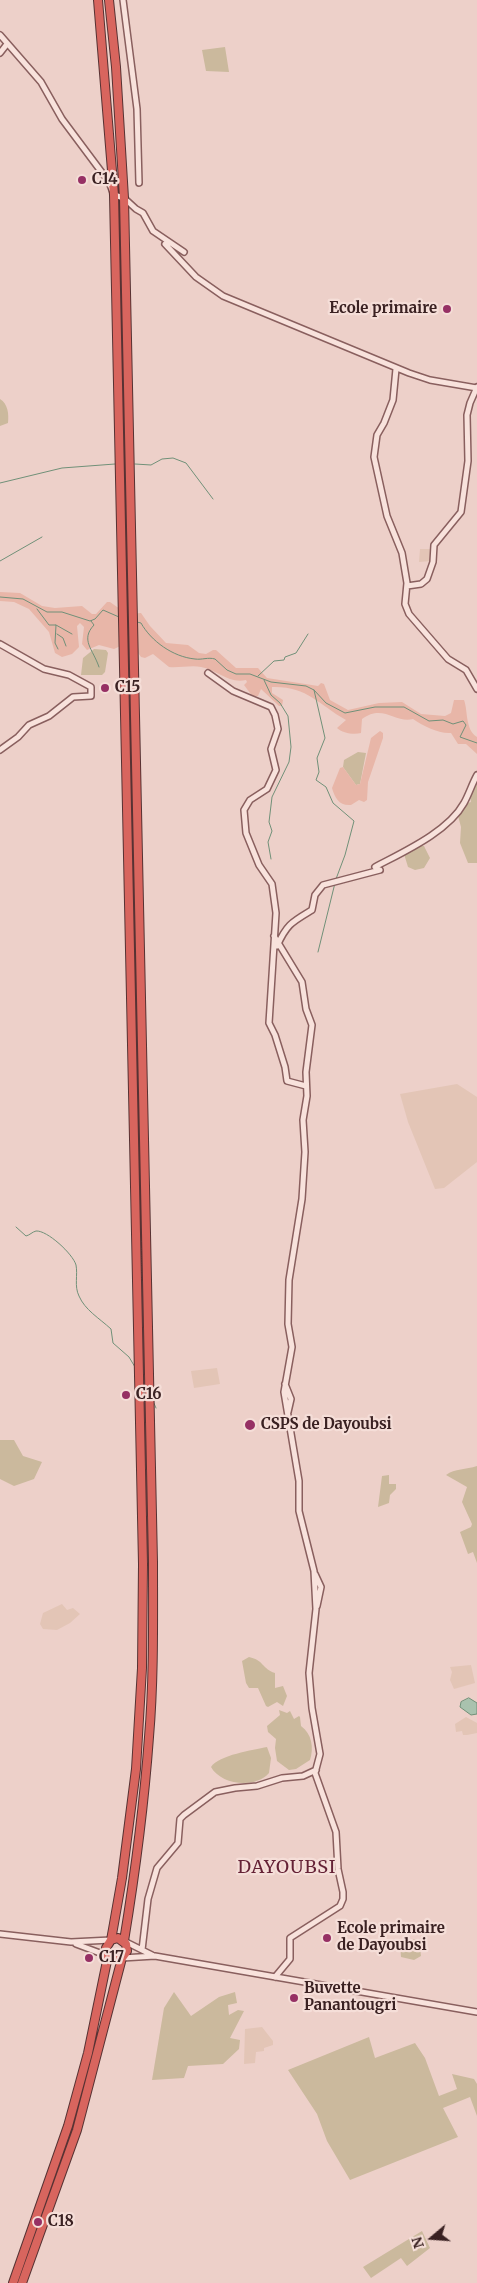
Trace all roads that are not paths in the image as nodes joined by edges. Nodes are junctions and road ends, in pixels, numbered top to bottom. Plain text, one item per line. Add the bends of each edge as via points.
1 (98, 0) edge
2 (108, 0) edge
3 (123, 0) edge
4 (0, 36) edge
5 (7, 44) junction
6 (0, 53) edge
7 (139, 183) dead end
8 (114, 195) junction
9 (124, 198) junction
10 (165, 244) dead end
11 (184, 252) dead end
12 (396, 369) junction
13 (477, 387) edge
14 (407, 586) junction
15 (0, 644) edge
16 (208, 674) dead end
17 (477, 689) edge
18 (0, 750) edge
19 (477, 774) edge
20 (274, 936) junction
21 (278, 945) junction
22 (273, 952) junction
23 (306, 1086) junction
24 (316, 1770) junction
25 (0, 1934) edge
26 (111, 1940) junction
27 (124, 1941) junction
28 (71, 1942) junction
29 (142, 1950) junction
30 (108, 1956) junction
31 (155, 1956) junction
32 (122, 1958) junction
33 (275, 1976) junction
34 (477, 2012) edge
35 (13, 2283) edge
36 (22, 2283) edge

1 - 8 highway
2 - 9 highway
3 - 7 street via 137,109
4 - 5 street
5 - 6 street
5 - 8 street via 41,82 62,118 109,182
8 - 9 street
8 - 26 highway via 143,1626 136,1769
9 - 11 street via 143,213 153,231
9 - 27 highway via 154,1648 146,1781
10 - 12 street via 196,277 223,296
12 - 13 street via 430,380
12 - 14 street via 393,400 376,435 374,457 387,516 400,544
13 - 14 street via 467,415 468,452 461,512 434,545 427,579 422,584
14 - 17 street via 405,604 409,614 448,658 466,670
15 - 18 street via 44,669 72,676 91,687 91,696 73,697 49,716 29,725
16 - 20 street via 233,691 270,707 275,715 278,729 272,749 276,770 267,789 250,800 244,810 246,833 259,865 272,884 276,913
19 - 21 street via 464,804 447,822 378,868 323,885 312,910 284,930
20 - 21 street
20 - 22 street
21 - 22 street
21 - 23 street via 302,982 312,1025
22 - 23 street via 269,1022 286,1067 287,1081
23 - 24 street via 302,1199 289,1280 288,1324 292,1347 285,1383 291,1399 287,1418 300,1480 299,1511 321,1587 309,1673 320,1754
24 - 29 street via 303,1776 215,1792 180,1819 178,1843 157,1868 148,1899
24 - 33 street via 336,1832 343,1899 340,1906 290,1938 290,1959
25 - 28 street
26 - 27 highway via 118,1938
26 - 28 street
26 - 30 highway via 106,1948
27 - 29 street
27 - 32 highway via 127,1950
28 - 30 street
29 - 31 street
30 - 32 highway via 115,1960
30 - 35 highway via 88,2053 68,2126
31 - 32 street
31 - 33 street
32 - 36 highway via 77,2130
33 - 34 street

